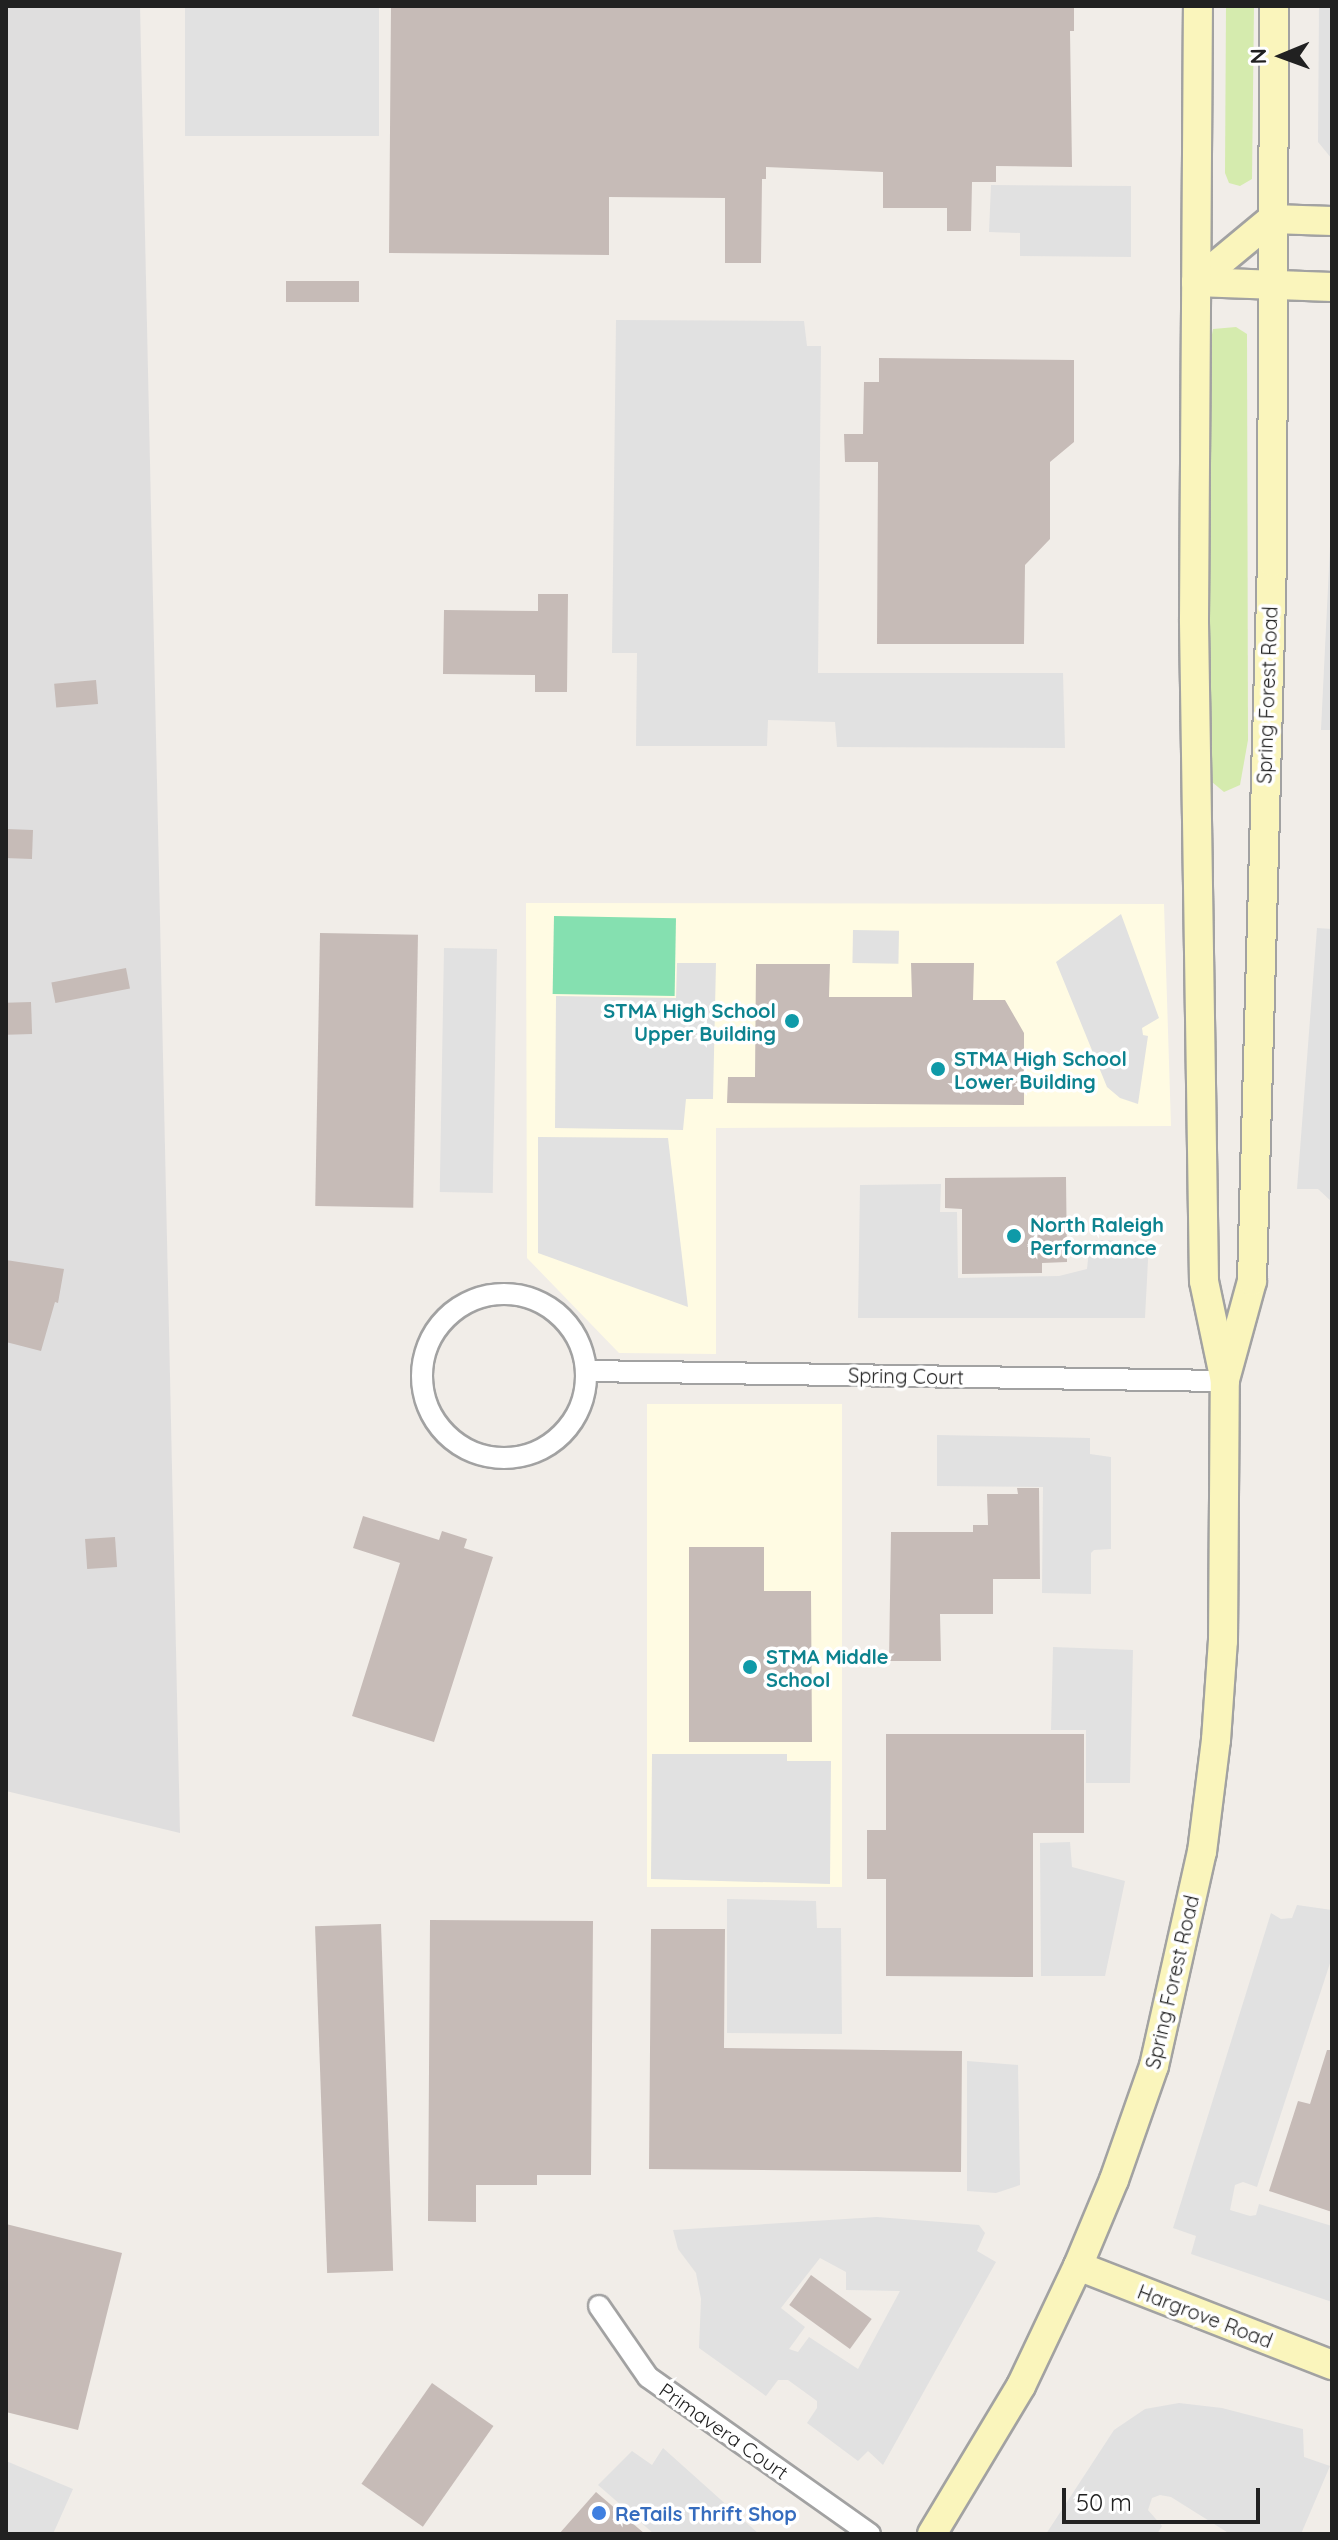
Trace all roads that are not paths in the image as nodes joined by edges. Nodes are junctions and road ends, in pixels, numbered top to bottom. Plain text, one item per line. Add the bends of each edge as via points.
1 (1198, 6) edge
2 (1274, 6) edge
3 (1272, 219) junction
4 (1332, 221) edge
5 (1196, 282) junction
6 (1274, 285) junction
7 (1332, 287) edge
8 (586, 1371) junction
9 (1225, 1381) junction
10 (1078, 2266) junction
11 (599, 2306) dead end
12 (1332, 2365) edge
13 (870, 2534) edge
14 (932, 2534) edge

1 - 5 main road, Spring Forest Road
2 - 3 main road, Spring Forest Road
3 - 4 main road
3 - 5 main road
3 - 6 main road, Spring Forest Road
5 - 6 main road
5 - 9 main road, Spring Forest Road via 1194,619 1204,1281
6 - 7 main road
6 - 9 main road, Spring Forest Road via 1272,562 1252,1281
8 - 8 street via 580,1344 555,1312 519,1295 491,1294 465,1303 443,1320 429,1343 422,1370 425,1397 436,1422 454,1442 504,1459 554,1442 578,1410
8 - 9 street, Spring Court
9 - 10 main road, Spring Forest Road via 1223,1641 1202,1852 1154,2066
10 - 12 main road, Hargrove Road
10 - 14 main road, Spring Forest Road via 1021,2386
11 - 13 street, Primavera Court via 648,2377

